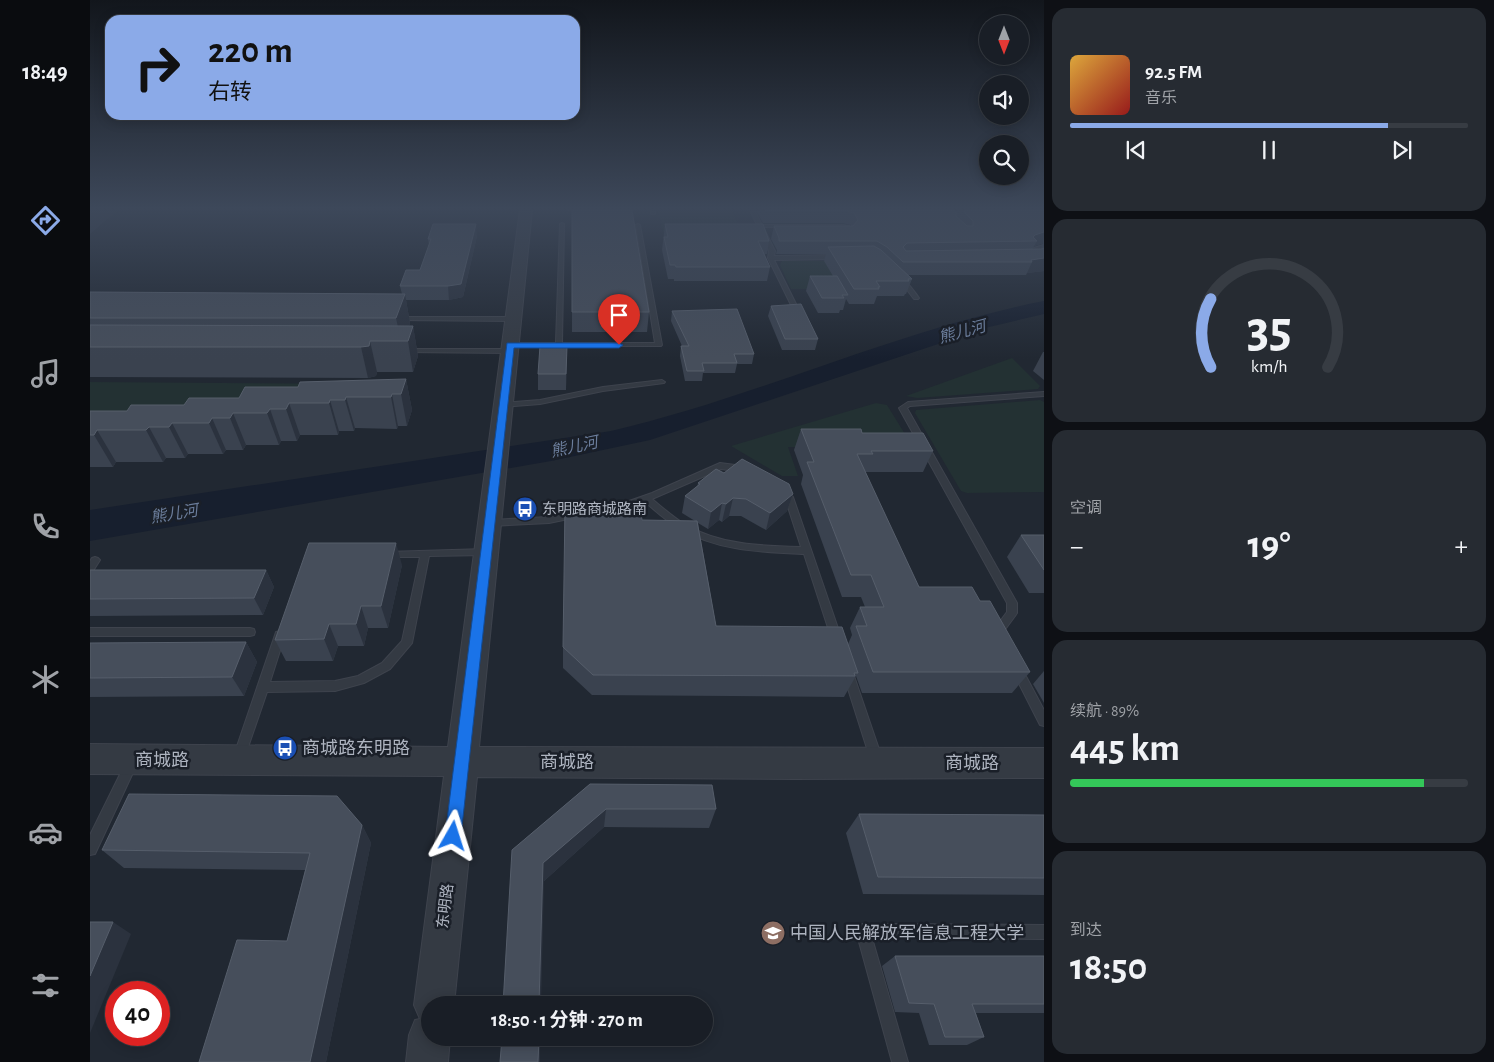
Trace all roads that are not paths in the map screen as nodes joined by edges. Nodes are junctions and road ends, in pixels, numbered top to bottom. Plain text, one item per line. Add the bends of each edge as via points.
1 (520, 260) edge
2 (561, 260) edge
3 (644, 260) edge
4 (772, 260) edge
5 (895, 278) edge
6 (916, 298) dead end
7 (805, 314) edge
8 (395, 319) edge
9 (513, 320) junction
10 (559, 345) junction
11 (510, 348) junction
12 (400, 351) edge
13 (662, 382) dead end
14 (1044, 394) edge
15 (503, 404) junction
16 (752, 473) edge
17 (780, 488) edge
18 (646, 498) junction
19 (602, 511) edge
20 (584, 514) edge
21 (488, 538) junction
22 (807, 551) junction
23 (376, 554) edge
24 (425, 554) junction
25 (285, 621) edge
26 (90, 632) edge
27 (250, 632) dead end
28 (1001, 639) edge
29 (838, 643) edge
30 (844, 662) edge
31 (1014, 663) edge
32 (263, 687) junction
33 (1044, 721) edge
34 (90, 759) edge
35 (133, 760) junction
36 (238, 760) junction
37 (462, 761) junction
38 (878, 763) junction
39 (1044, 763) edge
40 (90, 849) edge
41 (1044, 932) edge
42 (435, 996) edge
43 (429, 1046) edge
44 (427, 1062) edge
45 (900, 1062) edge

1 - 9 street, 东明路
2 - 10 lane
3 - 10 lane via 659,345
4 - 7 lane via 796,309
5 - 6 lane via 906,285
8 - 9 lane
9 - 11 street, 东明路
10 - 11 lane
11 - 12 lane
11 - 15 street, 东明路
13 - 15 lane via 540,402
14 - 28 lane via 908,404 903,408 1012,603 1012,613 997,630
15 - 21 street, 东明路
16 - 18 lane via 735,466 720,466
17 - 22 lane via 789,497
18 - 19 lane
18 - 22 lane via 682,527 709,540 743,548
20 - 21 lane via 549,520
21 - 24 lane
21 - 37 street, 东明路
22 - 29 lane
23 - 24 lane
24 - 32 lane via 407,643 386,666 360,680 335,686
25 - 32 lane
26 - 27 lane
30 - 38 lane
31 - 33 lane
32 - 36 lane
34 - 35 street, 商城路
35 - 36 street, 商城路
35 - 40 lane
36 - 37 street, 商城路
37 - 38 street, 商城路
37 - 42 street, 东明路
38 - 39 street, 商城路
41 - 45 lane via 863,931
43 - 44 street

